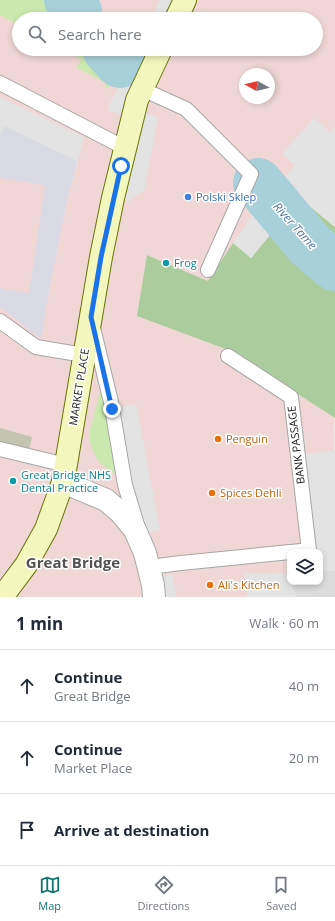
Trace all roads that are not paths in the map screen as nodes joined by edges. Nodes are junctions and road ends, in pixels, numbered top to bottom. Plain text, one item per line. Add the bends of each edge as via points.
1 (185, 0) edge
2 (179, 12) edge
3 (158, 56) edge
4 (0, 83) edge
5 (142, 89) junction
6 (125, 148) junction
7 (208, 270) dead end
8 (91, 317) junction
9 (0, 321) edge
10 (84, 355) junction
11 (228, 356) dead end
12 (0, 449) edge
13 (64, 473) junction
14 (309, 549) edge
15 (287, 552) edge
16 (147, 560) junction
17 (2, 597) edge
18 (154, 597) edge

1 - 2 main road
3 - 5 main road
4 - 6 lane
5 - 6 main road
5 - 7 lane via 186,109 251,174
6 - 8 main road
8 - 10 main road, MARKET PLACE
8 - 16 lane, MARKET PLACE via 111,402 125,485
9 - 10 lane via 36,347
10 - 13 main road, MARKET PLACE
11 - 14 lane, BANK PASSAGE via 290,397
12 - 13 lane
13 - 16 street, MARKET PLACE via 106,500 121,513 135,530
13 - 17 main road, MARKET PLACE via 46,529 26,565
15 - 16 lane, BANK PASSAGE via 181,563
16 - 18 street, MARKET PLACE

